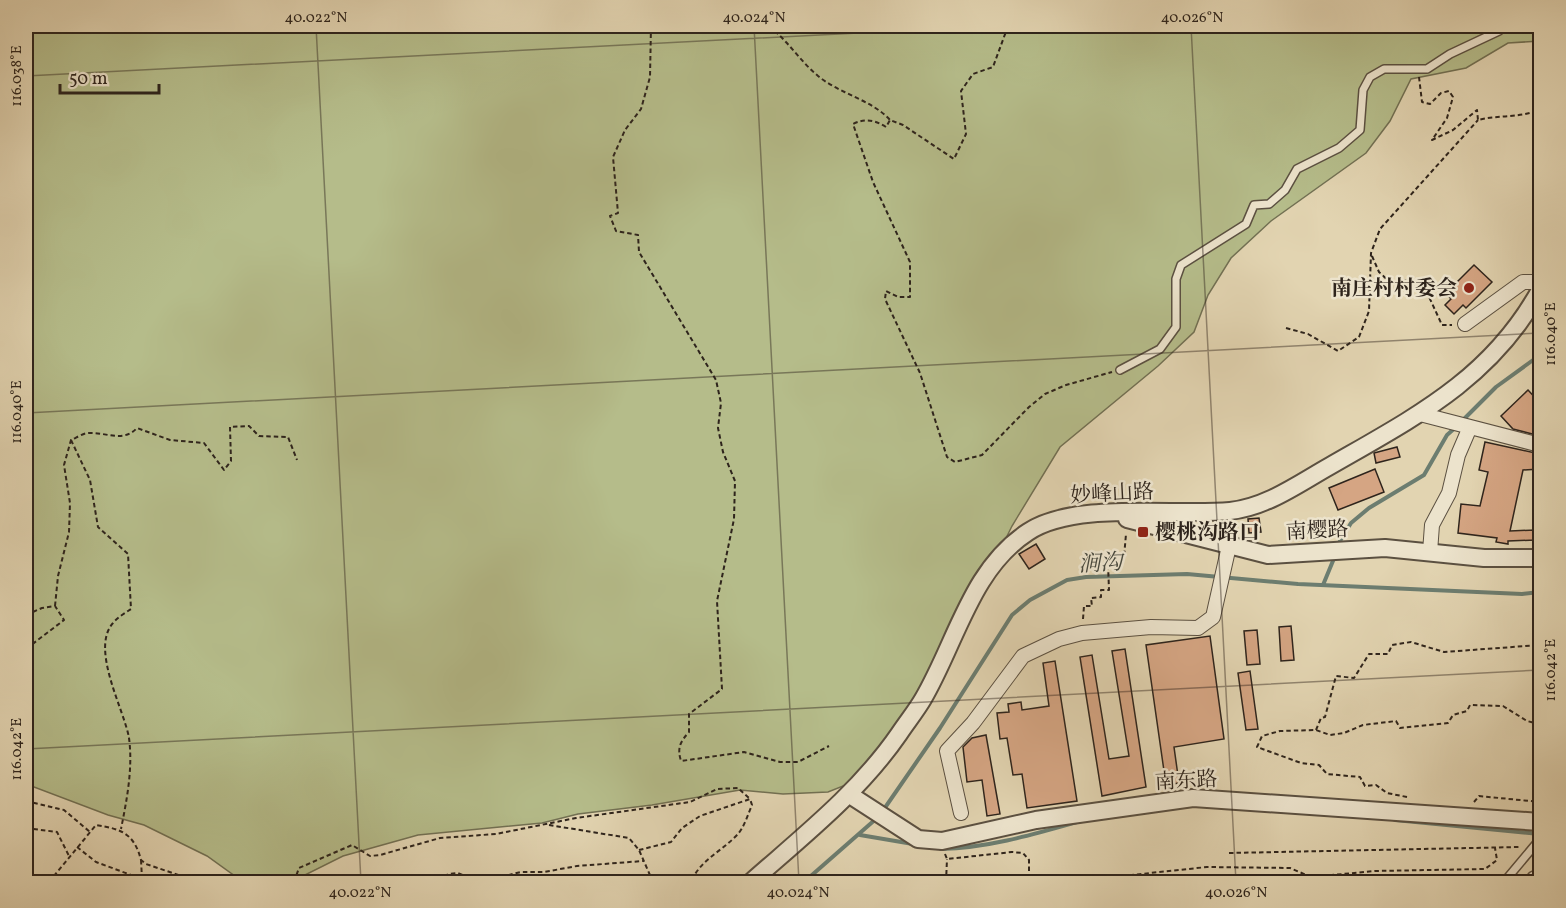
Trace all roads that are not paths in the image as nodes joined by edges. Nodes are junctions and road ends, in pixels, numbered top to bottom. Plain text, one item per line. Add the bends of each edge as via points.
1 (1504, 26) edge
2 (1540, 282) edge
3 (1540, 290) edge
4 (1465, 324) road end
5 (1120, 370) road end
6 (1420, 414) junction
7 (1463, 425) junction
8 (1540, 445) edge
9 (1101, 514) junction
10 (1228, 546) junction
11 (1430, 552) junction
12 (1540, 558) edge
13 (850, 795) junction
14 (962, 813) dead end
15 (1540, 822) edge
16 (1539, 842) edge
17 (1540, 872) edge
18 (751, 882) edge
19 (1504, 882) edge
20 (1527, 882) edge

1 - 5 lane via 1428,69 1384,69 1370,77 1363,90 1360,130 1339,148 1297,169 1285,190 1269,204 1254,205 1246,224 1181,265 1176,279 1176,327 1160,349
2 - 4 street via 1523,282
3 - 6 street, 妙峰山路 via 1513,334 1462,384
6 - 7 street
6 - 9 street, 妙峰山路 via 1263,503 1231,510
7 - 8 street
7 - 11 street via 1449,493 1432,525
9 - 10 street, 南樱路
9 - 13 street, 妙峰山路 via 1072,516 1038,525 994,562 923,699
10 - 11 street, 南樱路 via 1268,555 1404,549
10 - 14 street via 1214,617 1198,628 1151,627 1082,633 1023,656 947,751
11 - 12 street, 南樱路 via 1484,558
13 - 15 street, 南东路 via 918,839 942,841 1036,820 1193,798
13 - 18 street, 妙峰山路
16 - 19 lane
17 - 20 lane

